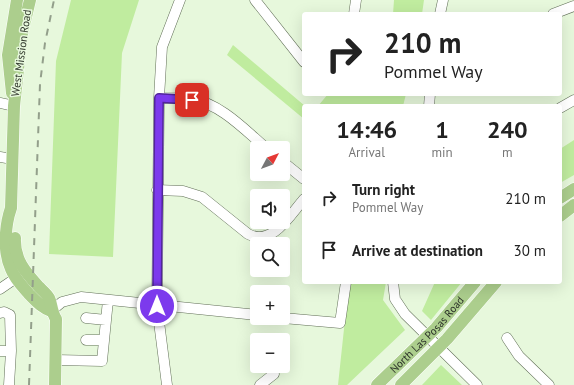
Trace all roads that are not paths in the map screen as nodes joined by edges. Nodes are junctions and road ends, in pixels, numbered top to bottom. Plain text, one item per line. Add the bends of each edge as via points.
1 (17, 0) edge
2 (30, 0) edge
3 (180, 0) edge
4 (255, 0) edge
5 (356, 0) edge
6 (443, 0) edge
7 (574, 6) edge
8 (354, 12) edge
9 (440, 12) edge
10 (558, 12) edge
11 (302, 60) edge
12 (159, 98) junction
13 (574, 100) edge
14 (0, 103) edge
15 (14, 106) junction
16 (562, 107) edge
17 (258, 141) edge
18 (6, 158) edge
19 (290, 168) edge
20 (302, 177) edge
21 (574, 189) edge
22 (157, 190) junction
23 (562, 197) edge
24 (302, 201) edge
25 (574, 205) edge
26 (11, 208) junction
27 (562, 214) edge
28 (3, 231) edge
29 (16, 278) junction
30 (346, 284) edge
31 (392, 284) edge
32 (473, 284) edge
33 (494, 284) edge
34 (0, 289) edge
35 (108, 300) junction
36 (157, 306) junction
37 (51, 310) junction
38 (0, 313) edge
39 (250, 314) edge
40 (86, 318) dead end
41 (290, 319) edge
42 (106, 320) junction
43 (427, 337) junction
44 (507, 338) dead end
45 (86, 340) dead end
46 (104, 340) junction
47 (3, 348) edge
48 (438, 348) junction
49 (56, 360) junction
50 (274, 374) dead end
51 (9, 385) edge
52 (55, 385) edge
53 (167, 385) edge
54 (260, 385) edge
55 (377, 385) edge
56 (401, 385) edge
57 (477, 385) edge
58 (549, 385) edge

1 - 15 main road, West Mission Road via 8,55
2 - 15 main road, West Mission Road via 22,33
3 - 12 street via 162,47
4 - 11 street
5 - 8 street
6 - 9 street
7 - 10 street
12 - 17 street via 192,100 213,108 234,121
12 - 22 street
13 - 16 street
14 - 15 street
15 - 18 main road, West Mission Road
18 - 26 main road, West Mission Road
19 - 20 street
21 - 23 main road
22 - 24 street via 183,191 202,197 248,234 265,238 273,234
22 - 36 street
25 - 27 main road
26 - 28 main road, West Mission Road
26 - 37 main road, West Mission Road via 15,221 14,250 25,272 50,299
28 - 29 main road, West Mission Road via 8,262
29 - 34 street
29 - 37 main road, West Mission Road via 41,307
30 - 41 street via 340,323
31 - 43 street via 395,299 404,314
32 - 43 main road, North Las Posas Road
33 - 48 main road, North Las Posas Road
35 - 36 street
35 - 37 street via 81,297 69,299
35 - 42 street
36 - 39 street
36 - 53 street
37 - 49 main road, West Mission Road via 57,324
38 - 47 street via 4,312 10,316
40 - 42 street
42 - 46 street
43 - 48 street
43 - 55 main road, North Las Posas Road
44 - 58 street via 519,356
45 - 46 street
46 - 49 street via 102,361
47 - 51 street
48 - 56 main road, North Las Posas Road
48 - 57 street
49 - 52 main road, West Mission Road
50 - 54 street

